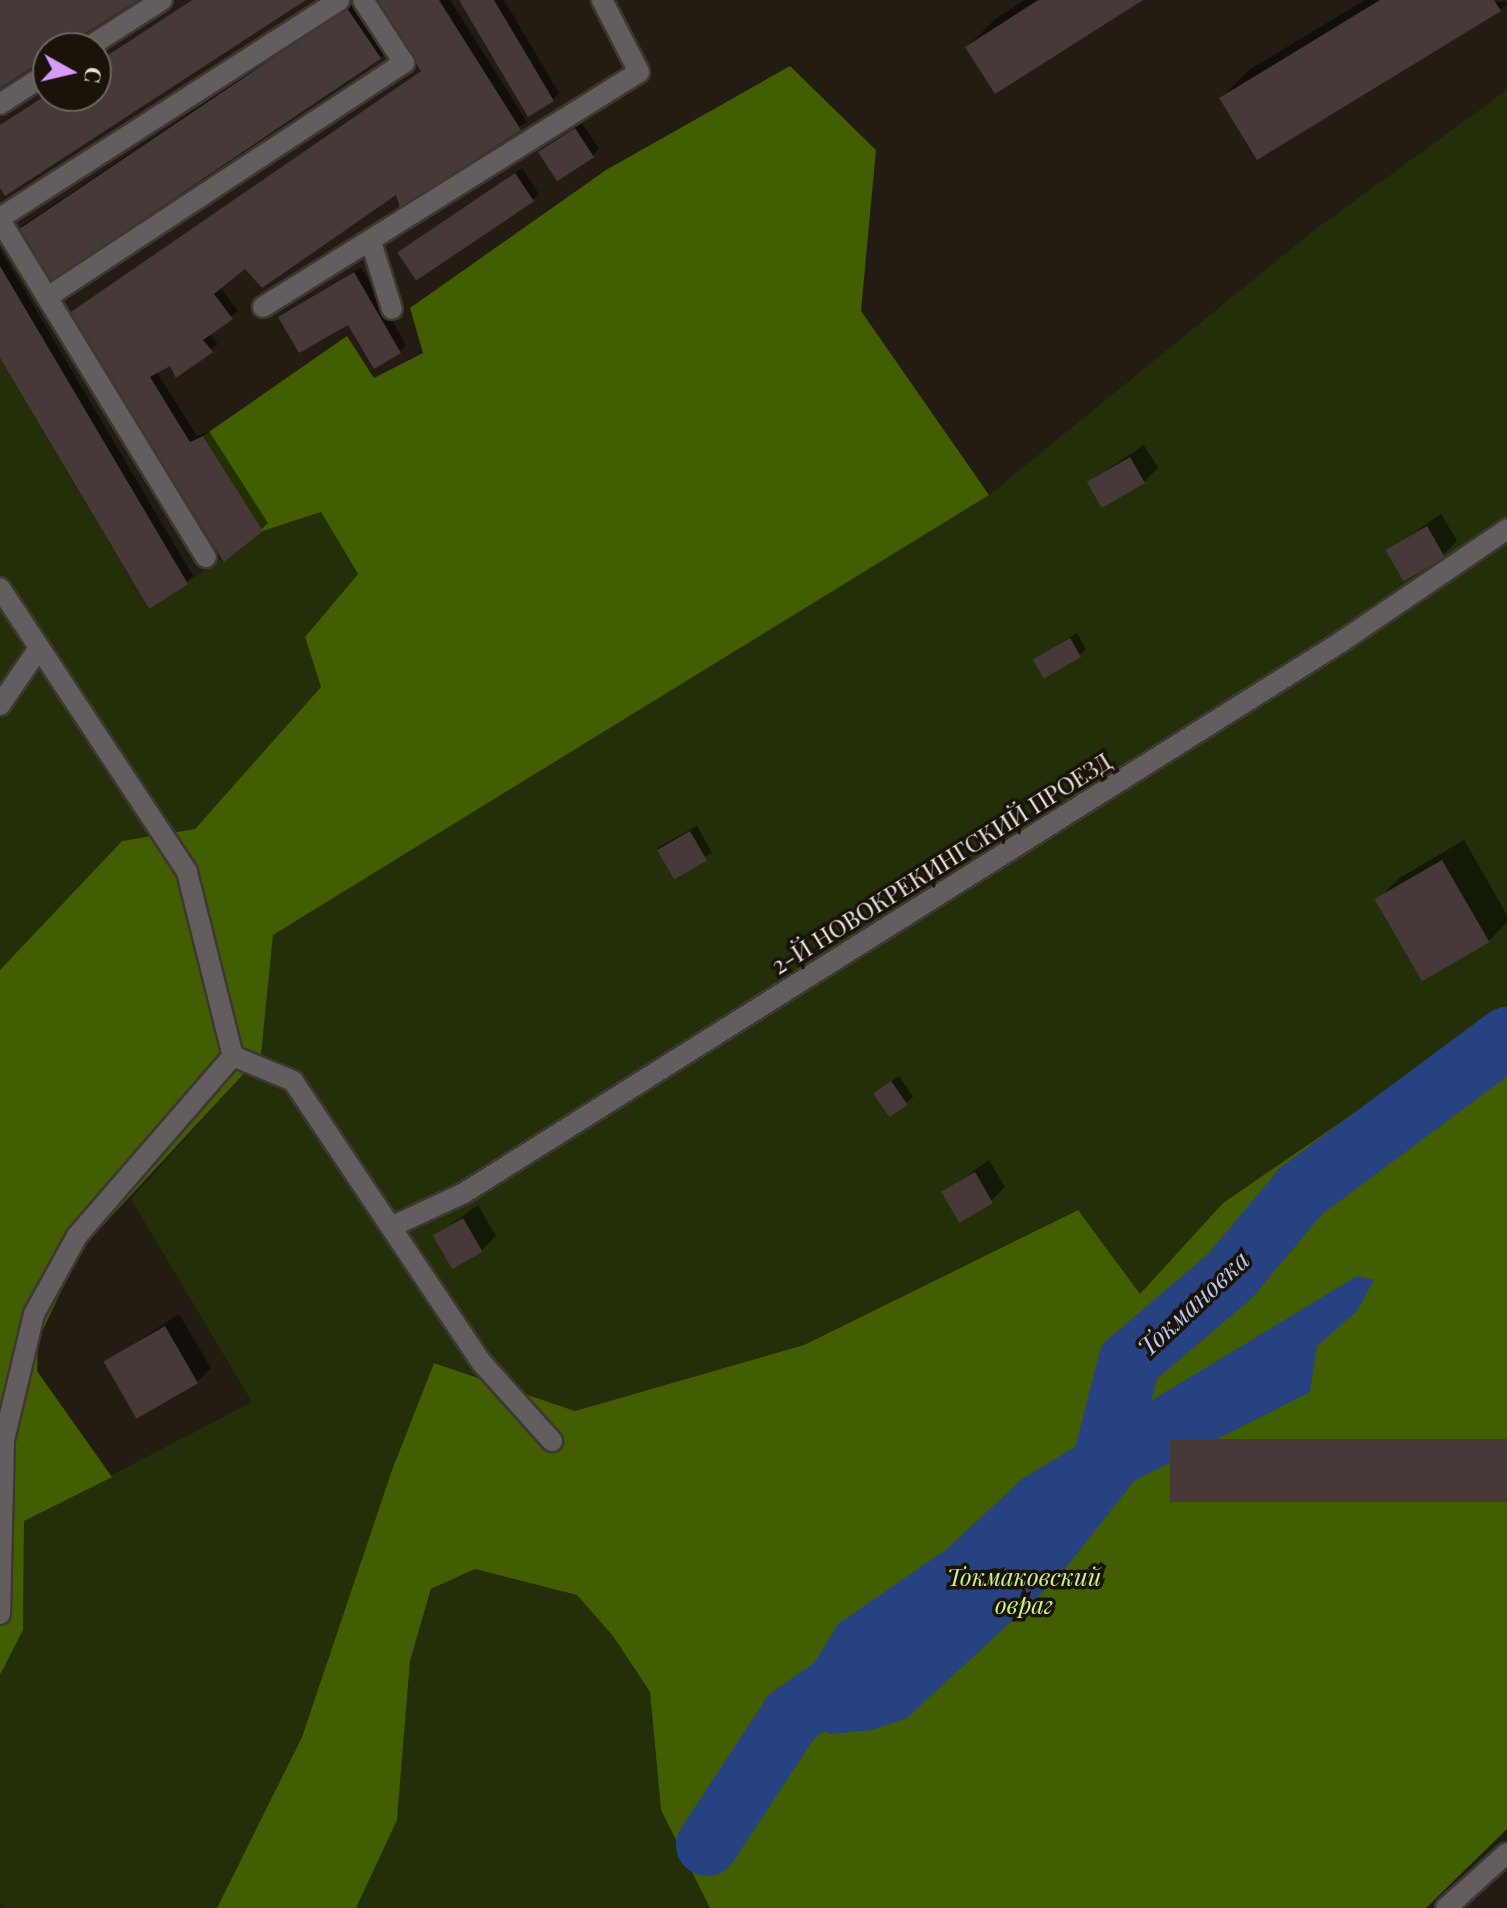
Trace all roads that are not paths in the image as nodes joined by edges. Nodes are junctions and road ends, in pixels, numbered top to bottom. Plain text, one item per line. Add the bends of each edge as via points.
1 (162, 0) edge
2 (339, 0) edge
3 (363, 0) edge
4 (602, 0) edge
5 (112, 32) edge
6 (32, 83) edge
7 (0, 104) edge
8 (0, 219) edge
9 (371, 242) junction
10 (49, 296) junction
11 (263, 307) dead end
12 (392, 309) dead end
13 (1507, 529) edge
14 (206, 557) dead end
15 (0, 588) edge
16 (39, 648) junction
17 (0, 705) edge
18 (233, 1056) junction
19 (393, 1226) junction
20 (552, 1441) dead end
21 (0, 1614) edge
22 (1507, 1853) edge
23 (1454, 1905) edge

1 - 5 street
2 - 8 street
3 - 10 street via 404,63
4 - 9 street via 639,72
6 - 7 street
8 - 10 street
9 - 11 street
9 - 12 street
10 - 14 street
13 - 19 street, 2-Й НОВОКРЕКИНГСКИЙ ПРОЕЗД via 1341,642 464,1193
15 - 16 street
16 - 17 street
16 - 18 street via 187,872
18 - 19 street via 293,1081
18 - 21 street via 77,1236 34,1314 4,1440
19 - 20 street via 482,1363
22 - 23 street

